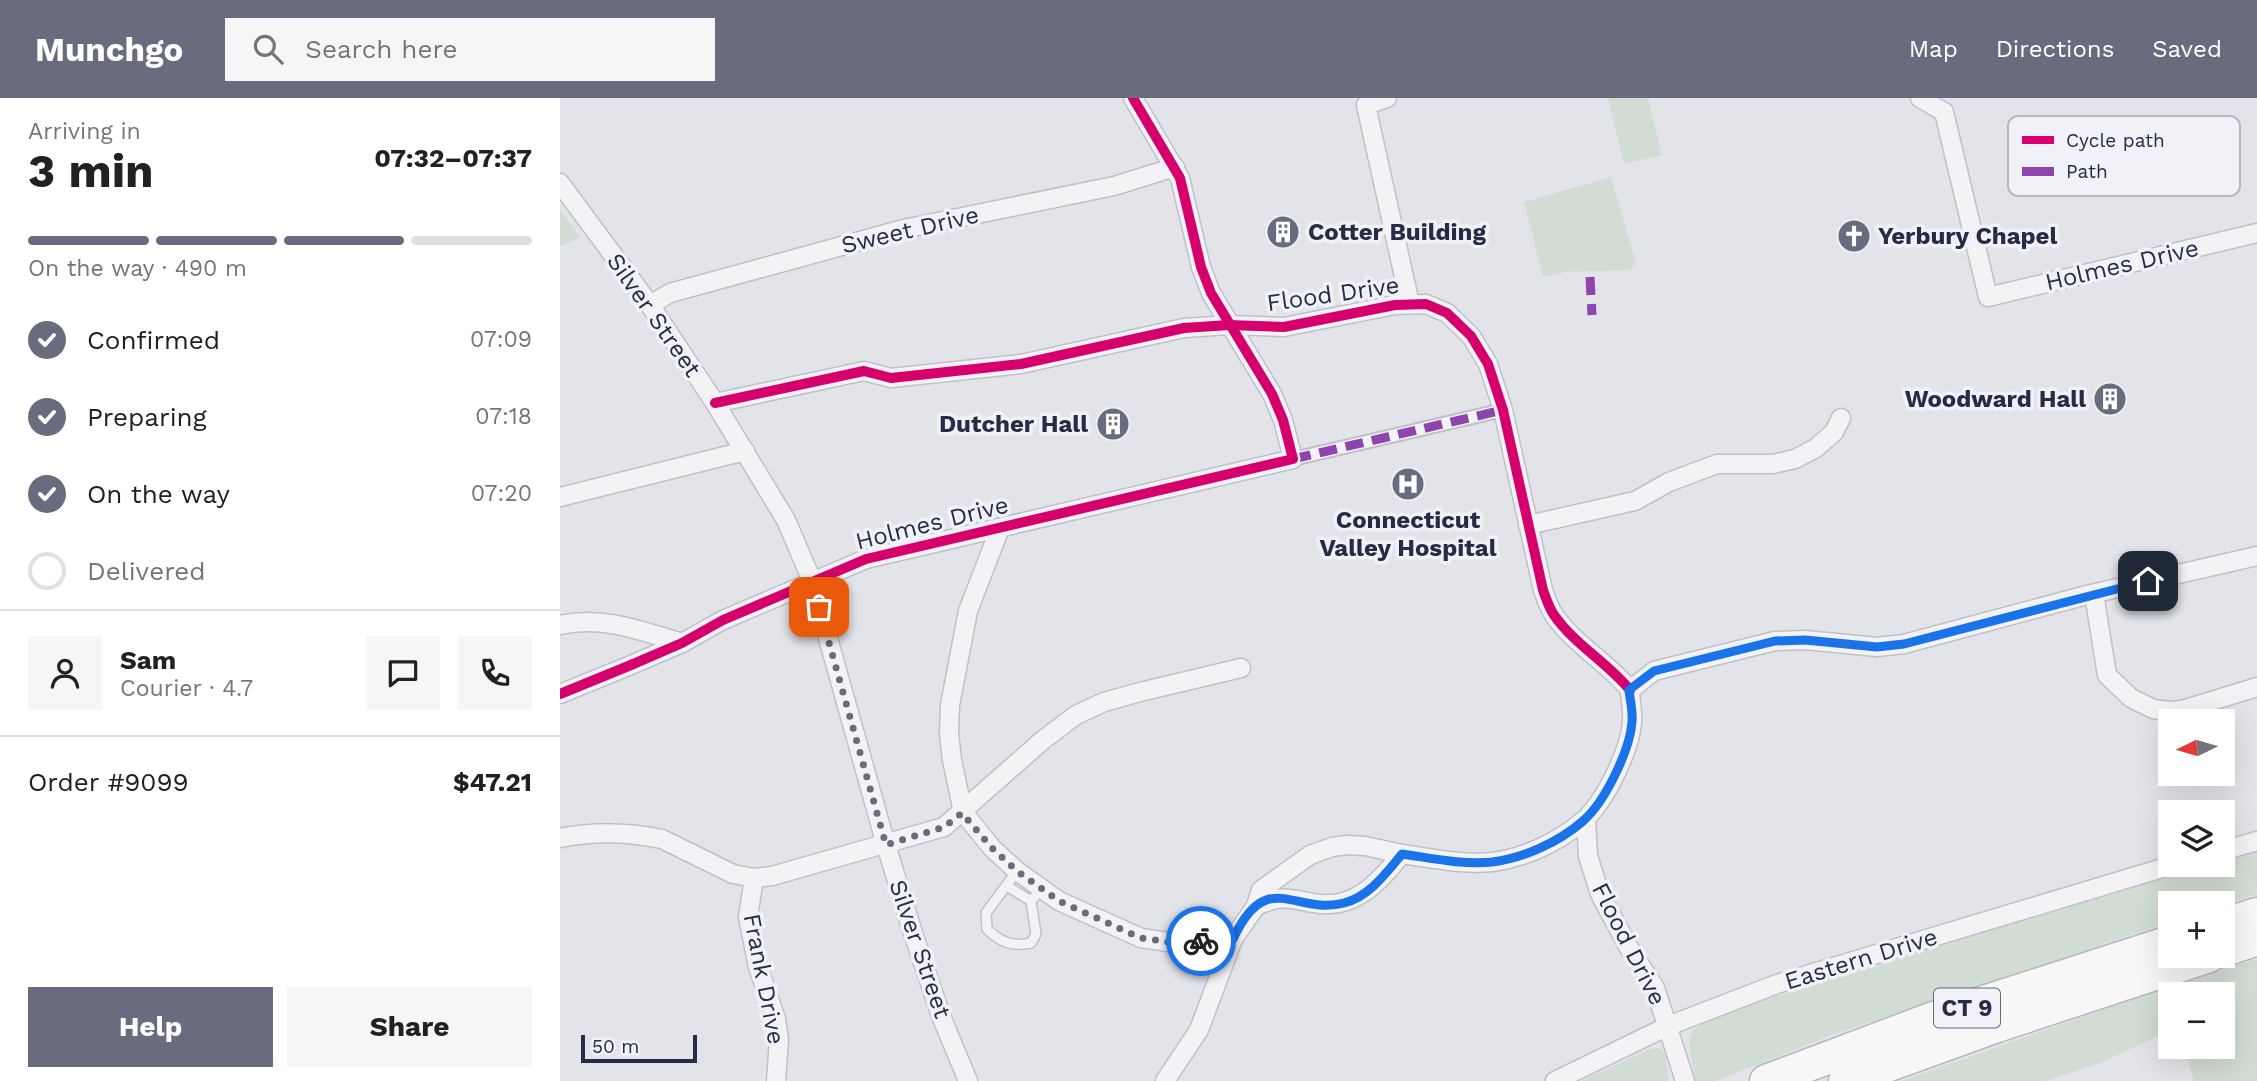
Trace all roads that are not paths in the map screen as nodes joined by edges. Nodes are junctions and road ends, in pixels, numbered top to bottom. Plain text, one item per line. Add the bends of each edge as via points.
1 (1133, 98) edge
2 (1387, 98) edge
3 (1920, 98) edge
4 (1175, 167) junction
5 (560, 183) edge
6 (2257, 233) edge
7 (1410, 304) junction
8 (650, 305) junction
9 (1229, 325) junction
10 (715, 404) junction
11 (1503, 410) junction
12 (1841, 418) dead end
13 (745, 451) junction
14 (1293, 459) junction
15 (560, 497) edge
16 (1528, 525) junction
17 (1000, 528) junction
18 (2257, 555) edge
19 (811, 581) junction
20 (2094, 594) junction
21 (560, 625) edge
22 (682, 643) junction
23 (1241, 668) dead end
24 (2257, 687) edge
25 (1629, 690) junction
26 (560, 694) edge
27 (962, 813) junction
28 (1586, 819) junction
29 (560, 838) edge
30 (2257, 841) edge
31 (886, 845) junction
32 (2235, 847) edge
33 (1402, 854) junction
34 (2158, 869) edge
35 (754, 878) junction
36 (1012, 879) junction
37 (1036, 895) junction
38 (1256, 906) junction
39 (2257, 914) edge
40 (2235, 921) edge
41 (1233, 939) junction
42 (2257, 940) edge
43 (2158, 946) edge
44 (2235, 947) edge
45 (2173, 968) edge
46 (1668, 1026) junction
47 (1684, 1076) edge
48 (776, 1081) edge
49 (968, 1081) edge
50 (1166, 1081) edge
51 (1555, 1081) edge
52 (1766, 1081) edge
53 (1845, 1081) edge

1 - 4 street
2 - 7 street via 1366,105
3 - 6 street, Holmes Drive via 1944,112 1988,297
4 - 8 street, Sweet Drive via 1114,186 865,239 670,293
4 - 9 street via 1201,267
5 - 8 street, Silver Street
7 - 9 street, Flood Drive via 1284,327
7 - 11 street, Flood Drive via 1426,304 1447,313 1471,336 1488,364
8 - 10 street, Silver Street
9 - 10 street, Flood Drive via 1184,328 1021,364 891,378 864,371
9 - 14 street via 1272,394
10 - 13 street, Silver Street
11 - 14 street
11 - 16 street, Flood Drive
12 - 16 street via 1834,432 1795,459 1773,464 1717,464 1635,501
13 - 15 street
13 - 19 street, Silver Street via 786,520
14 - 17 street, Holmes Drive
16 - 25 street, Flood Drive via 1553,613
17 - 19 street, Holmes Drive via 866,559
17 - 27 street via 968,611 950,705 949,734
18 - 20 street
19 - 22 street, Holmes Drive
19 - 31 street, Silver Street
20 - 24 street via 2107,675 2131,698 2153,709 2182,710
20 - 25 street via 1904,644 1877,647 1775,641 1654,671
21 - 22 street via 605,623
22 - 26 street, Holmes Drive
23 - 27 street via 1104,702 1076,715
25 - 28 street via 1632,721 1627,750
27 - 31 street via 944,827
27 - 36 street
28 - 33 street via 1526,854 1492,862
28 - 46 street, Flood Drive via 1588,856 1600,894 1654,988
29 - 35 street via 604,833 650,836 733,874
30 - 32 street
31 - 35 street
31 - 49 street, Silver Street
33 - 38 street via 1377,883 1350,901 1321,905 1282,897
33 - 38 street via 1346,845 1318,851 1274,879 1261,891
34 - 46 street, Eastern Drive via 1777,984
35 - 48 street, Frank Drive via 748,917 758,967 776,1019
36 - 37 street
36 - 37 lane via 990,905 984,920 998,941 1031,943 1036,934
37 - 41 street via 1141,938 1175,943
38 - 41 street
39 - 40 highway
41 - 50 street via 1199,1030
42 - 44 highway
43 - 52 highway, CT 9 via 1931,1019
45 - 53 highway, CT 9
46 - 47 street, Flood Drive
46 - 51 street, Eastern Drive

